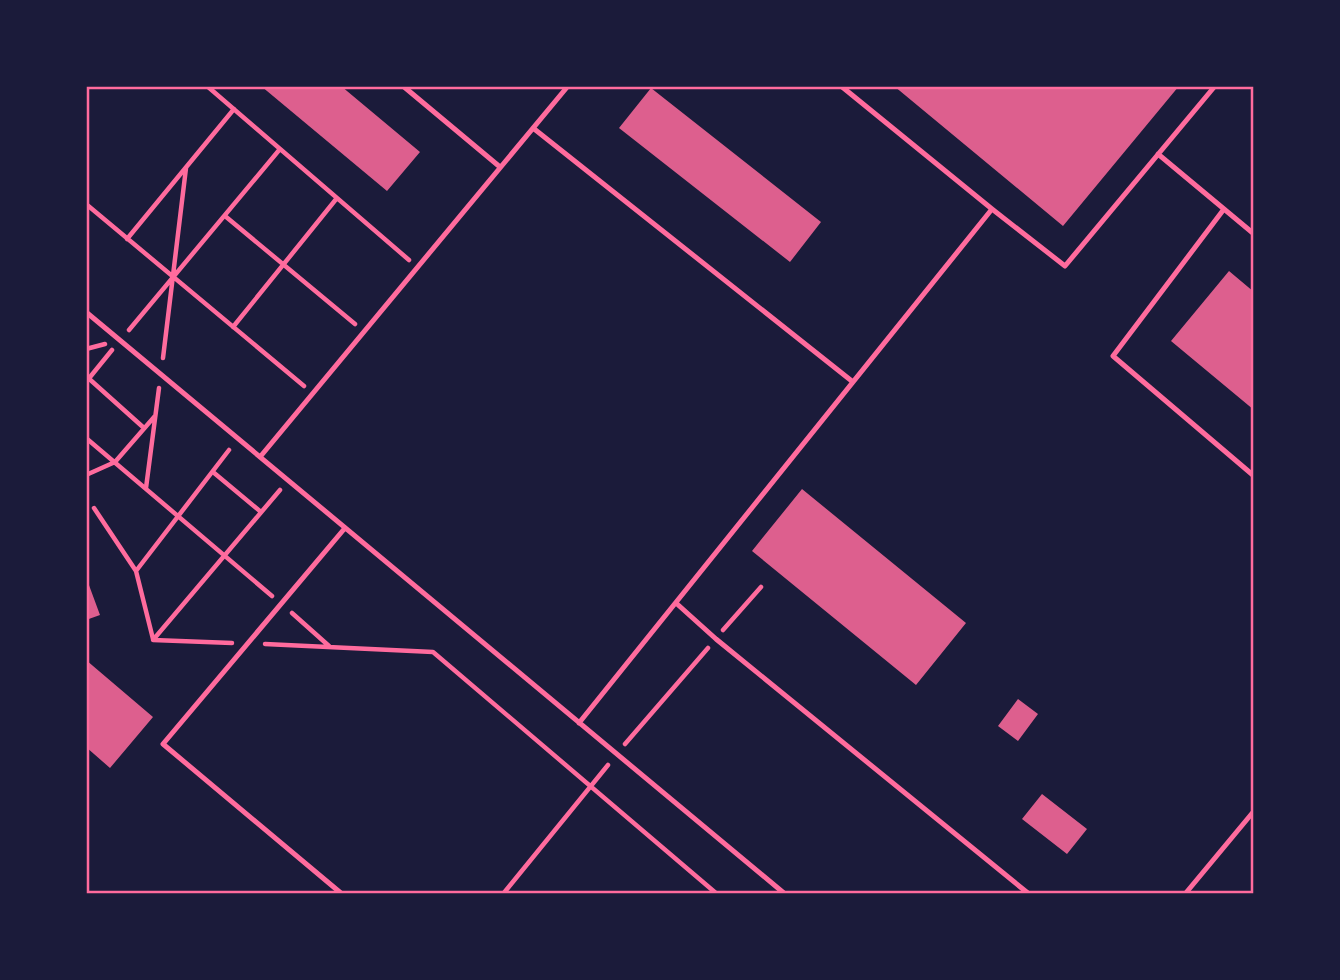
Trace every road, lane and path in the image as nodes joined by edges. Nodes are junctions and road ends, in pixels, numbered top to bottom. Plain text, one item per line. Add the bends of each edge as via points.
1 (207, 86) edge
2 (403, 86) edge
3 (568, 86) edge
4 (841, 86) edge
5 (1214, 86) edge
6 (234, 109) junction
7 (533, 128) junction
8 (280, 149) junction
9 (1158, 154) junction
10 (500, 167) junction
11 (186, 168) junction
12 (337, 198) junction
13 (86, 204) edge
14 (992, 209) junction
15 (1224, 209) junction
16 (225, 216) junction
17 (1254, 233) edge
18 (127, 239) junction
19 (284, 265) junction
20 (417, 267) junction
21 (174, 278) junction
22 (86, 312) edge
23 (233, 327) junction
24 (364, 332) junction
25 (120, 341) junction
26 (160, 375) junction
27 (87, 379) edge
28 (853, 382) junction
29 (313, 393) junction
30 (155, 415) junction
31 (144, 428) junction
32 (86, 438) edge
33 (237, 439) junction
34 (260, 457) junction
35 (115, 462) junction
36 (213, 472) junction
37 (86, 475) edge
38 (1254, 476) edge
39 (288, 481) junction
40 (146, 488) junction
41 (94, 508) dead end
42 (261, 512) junction
43 (179, 516) junction
44 (345, 528) junction
45 (224, 555) junction
46 (136, 571) junction
47 (761, 587) dead end
48 (676, 603) junction
49 (281, 604) junction
50 (716, 639) junction
51 (153, 640) junction
52 (248, 644) junction
53 (329, 646) junction
54 (579, 723) junction
55 (617, 754) junction
56 (591, 787) junction
57 (1254, 811) edge
58 (342, 894) edge
59 (503, 894) edge
60 (717, 894) edge
61 (785, 894) edge
62 (1029, 894) edge
63 (1185, 894) edge

1 - 6 path
2 - 10 lane
3 - 7 lane
4 - 14 lane
5 - 9 lane
6 - 8 path
6 - 11 path
7 - 10 lane
7 - 28 lane
8 - 12 path
8 - 16 path
9 - 14 lane via 1065,266
9 - 15 lane
10 - 20 lane
11 - 18 path
11 - 21 path
12 - 19 path
12 - 20 path
13 - 18 path
14 - 28 lane
15 - 17 lane
15 - 38 lane via 1113,356
16 - 19 path
16 - 21 path
18 - 21 path
19 - 23 path
19 - 24 path
20 - 24 lane
21 - 23 path
21 - 25 path
21 - 26 path
22 - 25 lane
23 - 29 path
24 - 29 lane
25 - 26 lane
25 - 27 path
26 - 30 path
26 - 33 lane
27 - 31 path
28 - 48 lane
29 - 34 lane
30 - 31 path
30 - 40 path
31 - 35 path
32 - 35 path
33 - 34 lane
33 - 36 path
34 - 39 lane
35 - 37 path
35 - 40 path
36 - 42 path
36 - 43 path
39 - 42 path
39 - 44 lane
40 - 43 path
41 - 46 path
42 - 45 path
43 - 45 path
43 - 46 path
44 - 49 lane
44 - 54 lane
45 - 49 path
45 - 51 path
46 - 51 path
47 - 50 path
48 - 50 lane
48 - 54 lane
49 - 52 lane
49 - 53 path
50 - 55 path
50 - 62 lane
51 - 52 path
52 - 53 path
52 - 58 lane via 163,744
53 - 56 path via 433,652
54 - 55 lane
55 - 56 path
55 - 61 lane
56 - 59 path
56 - 60 path
57 - 63 lane

